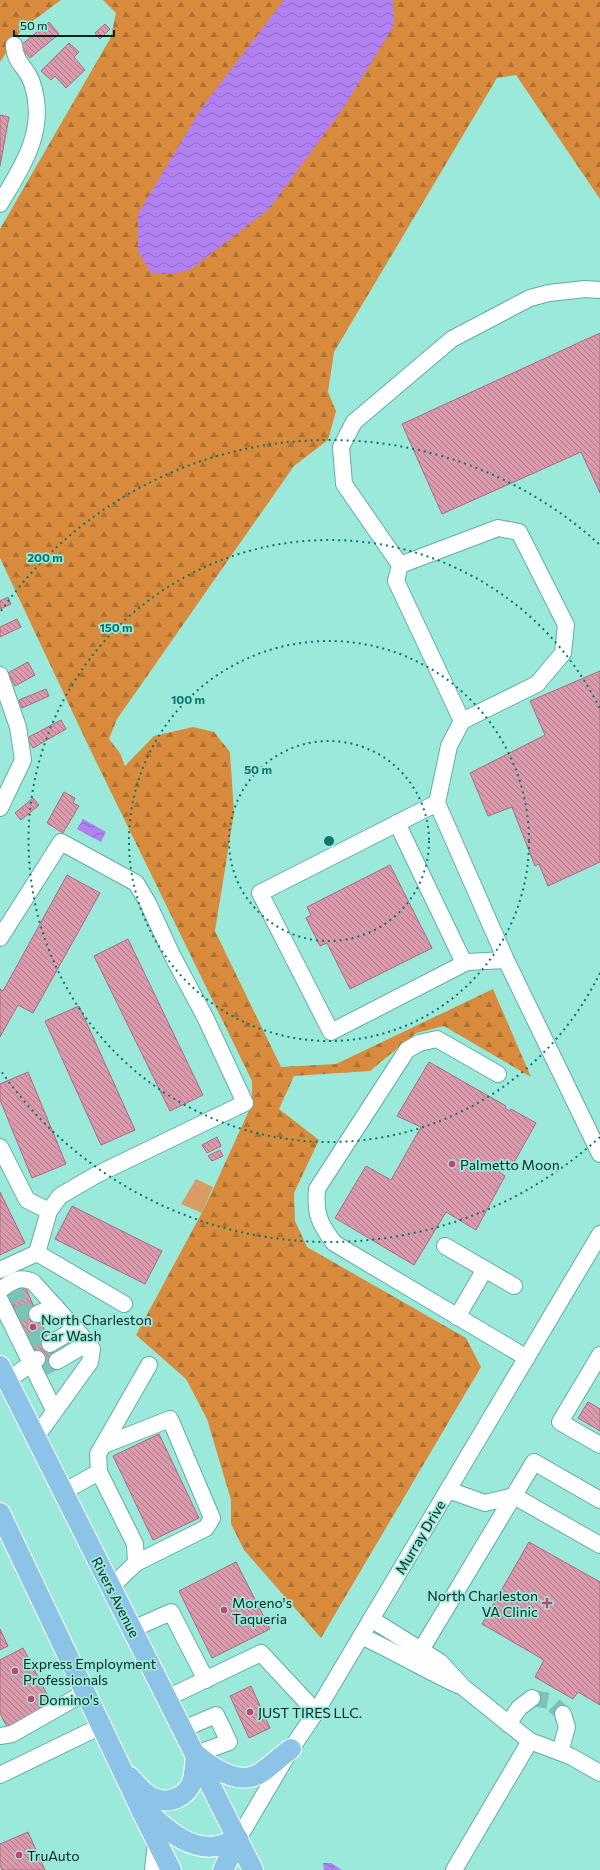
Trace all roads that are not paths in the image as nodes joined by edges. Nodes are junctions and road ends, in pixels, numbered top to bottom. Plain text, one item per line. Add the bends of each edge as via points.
1 (14, 45) dead end
2 (0, 204) edge
3 (600, 290) edge
4 (400, 565) junction
5 (0, 675) edge
6 (462, 721) junction
7 (437, 802) junction
8 (0, 808) edge
9 (397, 823) junction
10 (0, 938) edge
11 (506, 960) junction
12 (464, 963) junction
13 (498, 1074) dead end
14 (0, 1147) edge
15 (600, 1154) edge
16 (49, 1211) junction
17 (600, 1234) edge
18 (445, 1246) dead end
19 (37, 1253) junction
20 (485, 1269) junction
21 (0, 1270) edge
22 (514, 1286) dead end
23 (124, 1304) dead end
24 (8, 1309) edge
25 (457, 1317) junction
26 (79, 1333) junction
27 (600, 1356) edge
28 (32, 1357) junction
29 (527, 1358) junction
30 (149, 1365) dead end
31 (2, 1371) edge
32 (595, 1375) edge
33 (54, 1410) junction
34 (36, 1437) junction
35 (104, 1445) junction
36 (600, 1445) edge
37 (99, 1472) junction
38 (448, 1490) junction
39 (63, 1492) junction
40 (514, 1496) junction
41 (600, 1500) edge
42 (0, 1513) edge
43 (8, 1544) edge
44 (600, 1545) edge
45 (136, 1563) junction
46 (111, 1587) junction
47 (371, 1619) junction
48 (133, 1629) junction
49 (361, 1636) junction
50 (421, 1650) junction
51 (206, 1680) junction
52 (463, 1687) junction
53 (86, 1692) junction
54 (167, 1698) junction
55 (532, 1698) dead end
56 (316, 1712) junction
57 (563, 1714) tunnel mouth
58 (508, 1724) junction
59 (101, 1726) junction
60 (183, 1729) junction
61 (0, 1736) edge
62 (530, 1741) junction
63 (291, 1749) junction
64 (560, 1752) junction
65 (196, 1754) junction
66 (123, 1770) junction
67 (600, 1773) edge
68 (0, 1775) edge
69 (138, 1804) junction
70 (238, 1839) junction
71 (156, 1842) junction
72 (153, 1870) edge
73 (171, 1870) edge
74 (223, 1870) edge
75 (253, 1870) edge
76 (454, 1870) edge

1 - 2 street via 15,56 32,82 36,129 23,164
3 - 4 street via 549,293 530,298 452,339 354,422 341,446 344,484
4 - 6 street via 396,581
4 - 6 street via 498,528 519,532 566,625 563,653 537,684
5 - 8 street via 18,727 23,760
6 - 7 street via 449,746
7 - 9 street
7 - 11 street
9 - 12 street
9 - 12 street via 260,893 332,1032
10 - 16 street via 61,842 136,883 205,1018 245,1104 96,1175 60,1196
11 - 12 street
11 - 15 street
13 - 25 street via 437,1039 419,1043 407,1050 317,1189 317,1217 334,1243
14 - 16 street via 27,1200
16 - 19 street
17 - 29 street, Murray Drive
18 - 20 street
19 - 21 street
19 - 23 street
20 - 22 street
20 - 25 street
24 - 26 street via 16,1279 26,1278 39,1299
24 - 28 street
25 - 29 street
26 - 26 street via 51,1347
26 - 33 street via 92,1349 90,1362
27 - 32 street
28 - 31 street
28 - 33 street
29 - 38 street, Murray Drive
30 - 35 street
31 - 34 main road, Rivers Avenue
32 - 36 street via 560,1422
33 - 34 street
34 - 39 main road, Rivers Avenue
35 - 37 street via 98,1454
35 - 45 street via 170,1419 212,1518 206,1528
37 - 39 street
37 - 45 street via 135,1544
38 - 40 street via 485,1503
38 - 47 street, Murray Drive
39 - 46 main road, Rivers Avenue
40 - 41 street via 534,1462
40 - 44 street
40 - 50 street
42 - 43 main road
43 - 53 main road
45 - 46 street
46 - 48 main road, Rivers Avenue
47 - 49 street, Murray Drive
47 - 50 street
48 - 51 street via 171,1612
48 - 54 main road, Rivers Avenue
49 - 52 street
49 - 56 street, Murray Drive
50 - 52 street via 440,1662
51 - 54 street
51 - 56 street via 261,1653
52 - 58 street
53 - 59 main road
53 - 61 street via 12,1734
54 - 60 main road, Rivers Avenue
55 - 58 street via 519,1708
56 - 63 street, Murray Drive
57 - 64 street via 567,1727
58 - 62 street
59 - 66 main road
59 - 68 street
60 - 65 main road, Rivers Avenue
60 - 65 street via 216,1715 229,1742
62 - 64 street
62 - 76 street
63 - 65 main road via 260,1773 248,1776 226,1775
63 - 70 street, Murray Drive
64 - 67 street
65 - 66 main road via 192,1783 177,1798 155,1799 140,1789
65 - 70 main road, Rivers Avenue
66 - 69 main road
69 - 70 main road via 180,1839 200,1846 217,1846
69 - 71 main road
70 - 74 main road
70 - 75 main road, Rivers Avenue
71 - 72 street
71 - 73 main road

